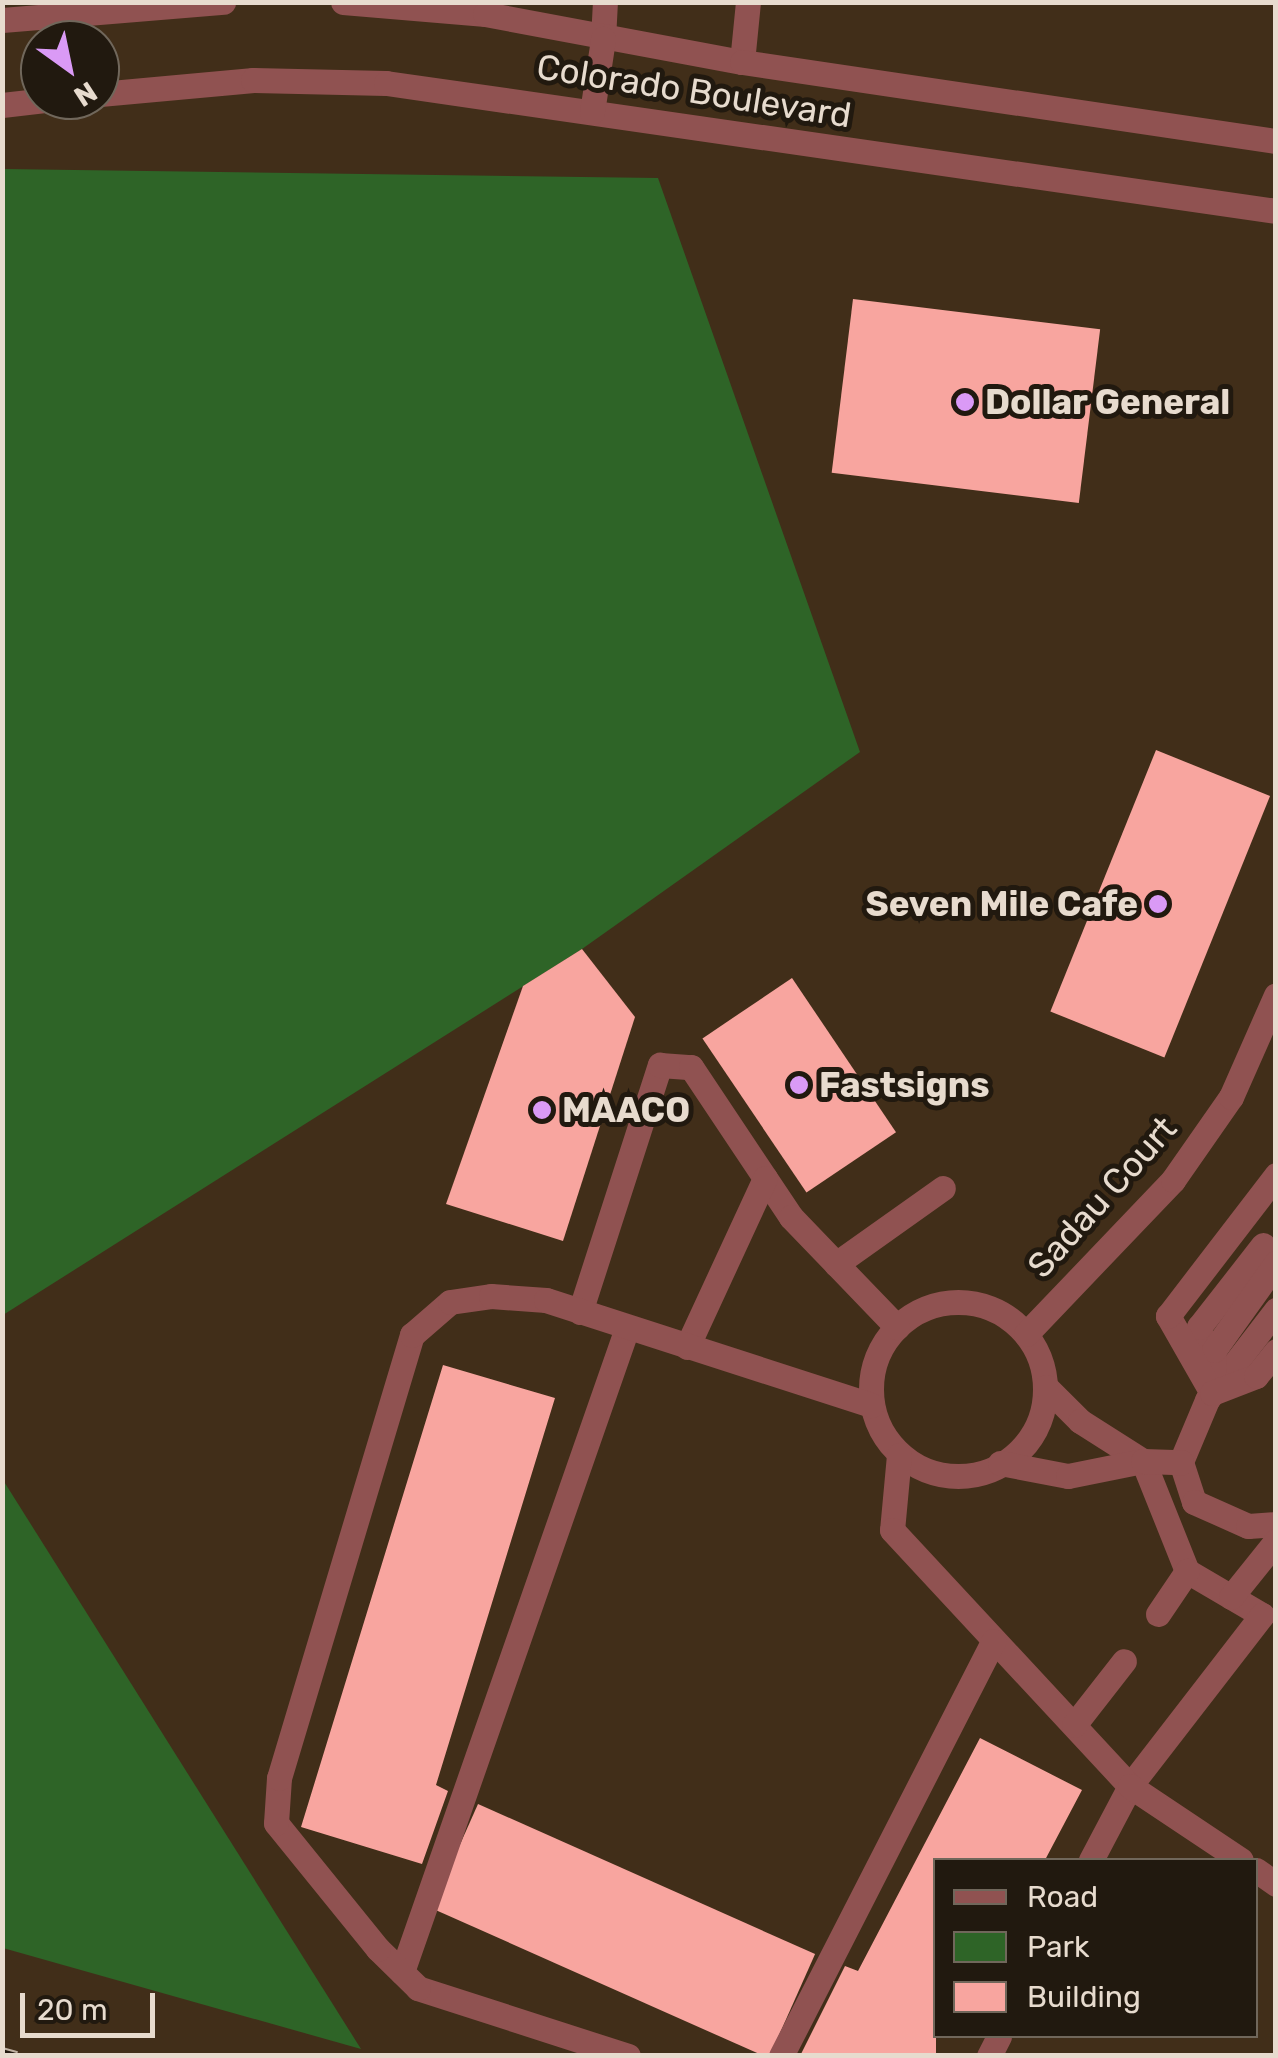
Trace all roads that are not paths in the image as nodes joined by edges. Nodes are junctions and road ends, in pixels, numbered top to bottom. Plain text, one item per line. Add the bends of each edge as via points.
1 (223, 2) edge
2 (343, 2) edge
3 (605, 2) edge
4 (748, 2) edge
5 (2, 20) edge
6 (604, 39) junction
7 (742, 62) junction
8 (120, 92) edge
9 (592, 112) junction
10 (1276, 141) edge
11 (1276, 212) edge
12 (1276, 995) edge
13 (1276, 1175) edge
14 (764, 1178) junction
15 (943, 1188) dead end
16 (1269, 1254) edge
17 (836, 1264) junction
18 (1276, 1310) edge
19 (580, 1312) junction
20 (897, 1327) junction
21 (628, 1328) junction
22 (1026, 1334) junction
23 (687, 1347) junction
24 (1276, 1352) edge
25 (1046, 1387) junction
26 (1212, 1393) junction
27 (872, 1406) junction
28 (899, 1455) junction
29 (1143, 1461) junction
30 (1181, 1462) junction
31 (1000, 1463) junction
32 (1276, 1524) edge
33 (1276, 1541) edge
34 (1187, 1571) junction
35 (1231, 1597) junction
36 (1158, 1614) dead end
37 (993, 1641) junction
38 (1124, 1661) dead end
39 (1074, 1725) junction
40 (1130, 1786) junction
41 (1092, 1858) edge
42 (1238, 1858) edge
43 (402, 1972) junction
44 (628, 2056) edge
45 (780, 2056) edge

1 - 5 street
2 - 6 street, Colorado Boulevard via 485,14
3 - 6 street
4 - 7 street
6 - 7 street, Colorado Boulevard
6 - 9 street
7 - 10 street, Colorado Boulevard
8 - 9 street, Colorado Boulevard via 253,80 386,83
9 - 11 street, Colorado Boulevard
12 - 22 street, Sadau Court via 1231,1097 1173,1180
13 - 26 street via 1168,1316
14 - 17 street via 790,1217
14 - 19 street via 691,1067 660,1065
14 - 23 street
15 - 17 street
16 - 26 street via 1214,1350
17 - 20 street
18 - 26 street
19 - 21 street
19 - 43 street via 546,1300 491,1296 450,1302 412,1334 280,1778 276,1823
20 - 22 street via 921,1310 978,1304
20 - 27 street via 876,1363
21 - 23 street
21 - 43 street
22 - 25 street
23 - 27 street
24 - 26 street via 1256,1376
25 - 29 street via 1080,1420
25 - 31 street via 1028,1442
26 - 30 street
27 - 28 street via 881,1433
28 - 31 street via 952,1477
28 - 37 street via 892,1530
29 - 30 street
29 - 31 street via 1068,1476
29 - 34 street
30 - 32 street via 1194,1502 1248,1526
33 - 35 street
34 - 35 street
34 - 36 street
35 - 40 street via 1262,1615
37 - 39 street
37 - 45 street
38 - 39 street
39 - 40 street
40 - 41 street
40 - 42 street
43 - 44 street via 418,1988

